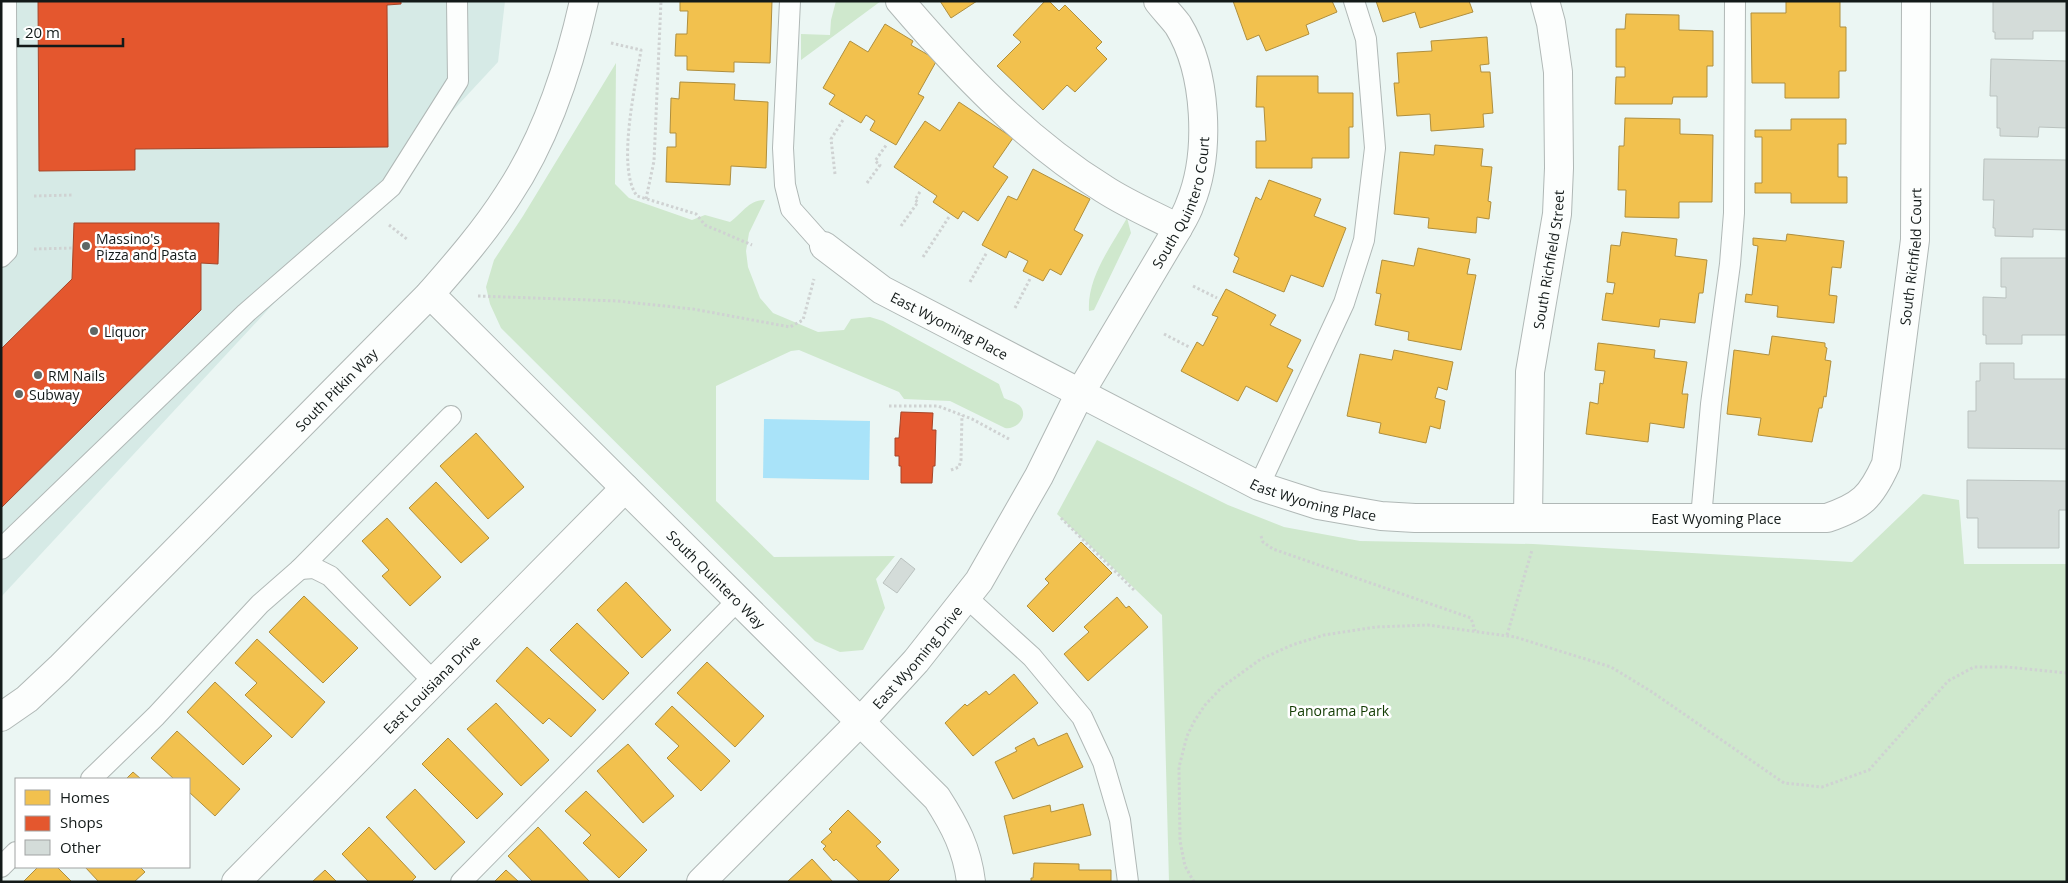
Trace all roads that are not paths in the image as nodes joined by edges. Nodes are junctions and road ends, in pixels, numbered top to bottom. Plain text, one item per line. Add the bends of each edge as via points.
1 (6, 1) edge
2 (457, 1) edge
3 (584, 1) edge
4 (790, 1) edge
5 (900, 1) edge
6 (1158, 1) edge
7 (1354, 1) edge
8 (1545, 1) edge
9 (1735, 1) edge
10 (1916, 1) edge
11 (1178, 228) junction
12 (824, 246) joint
13 (1, 257) edge
14 (430, 294) junction
15 (1080, 393) junction
16 (451, 416) dead end
17 (1259, 486) junction
18 (625, 488) junction
19 (1862, 502) joint
20 (1701, 518) junction
21 (1531, 531) junction
22 (1, 549) edge
23 (300, 569) junction
24 (966, 597) junction
25 (738, 600) junction
26 (434, 682) junction
27 (1, 717) edge
28 (861, 721) junction
29 (92, 778) edge
30 (15, 853) edge
31 (1, 867) edge
32 (236, 882) edge
33 (461, 882) edge
34 (701, 882) edge
35 (971, 882) edge
36 (1128, 882) edge

1 - 13 lane via 6,251
2 - 22 lane via 458,81 391,187 246,313
3 - 14 street, South Pitkin Way via 566,69 542,133 509,194 469,250
4 - 12 lane via 783,148 785,185 791,209
5 - 11 street via 994,102 1048,148 1104,189
6 - 11 street, South Quintero Court via 1178,25 1195,66 1202,106 1201,162 1190,204
7 - 17 lane via 1366,39 1375,148 1364,240 1344,303
8 - 21 street, South Richfield Street via 1558,72 1560,168 1557,214 1530,372
9 - 20 lane via 1734,213 1710,404
10 - 19 street, South Richfield Court via 1915,240 1886,464 1876,486
11 - 15 street, South Quintero Court
12 - 15 street, East Wyoming Place via 882,290
14 - 18 street, South Quintero Way
14 - 27 street, South Pitkin Way via 60,668 27,699
15 - 17 street, East Wyoming Place
15 - 24 street, East Wyoming Drive via 1039,476 979,581
16 - 23 lane
17 - 21 street, East Wyoming Place via 1318,506 1381,516
18 - 25 street, South Quintero Way
18 - 26 street, East Louisiana Drive
19 - 20 street, East Wyoming Place via 1827,518
20 - 21 street, East Wyoming Place
23 - 26 lane via 314,568 330,576
23 - 29 lane via 260,604 156,716
24 - 28 street, East Wyoming Drive via 916,661
24 - 36 lane via 1032,657 1082,717 1103,762 1120,820
25 - 28 street, South Quintero Way
25 - 33 lane
26 - 32 street, East Louisiana Drive
28 - 34 street, East Wyoming Drive
28 - 35 street, South Quintero Way via 937,798 956,826 969,863
30 - 31 lane

